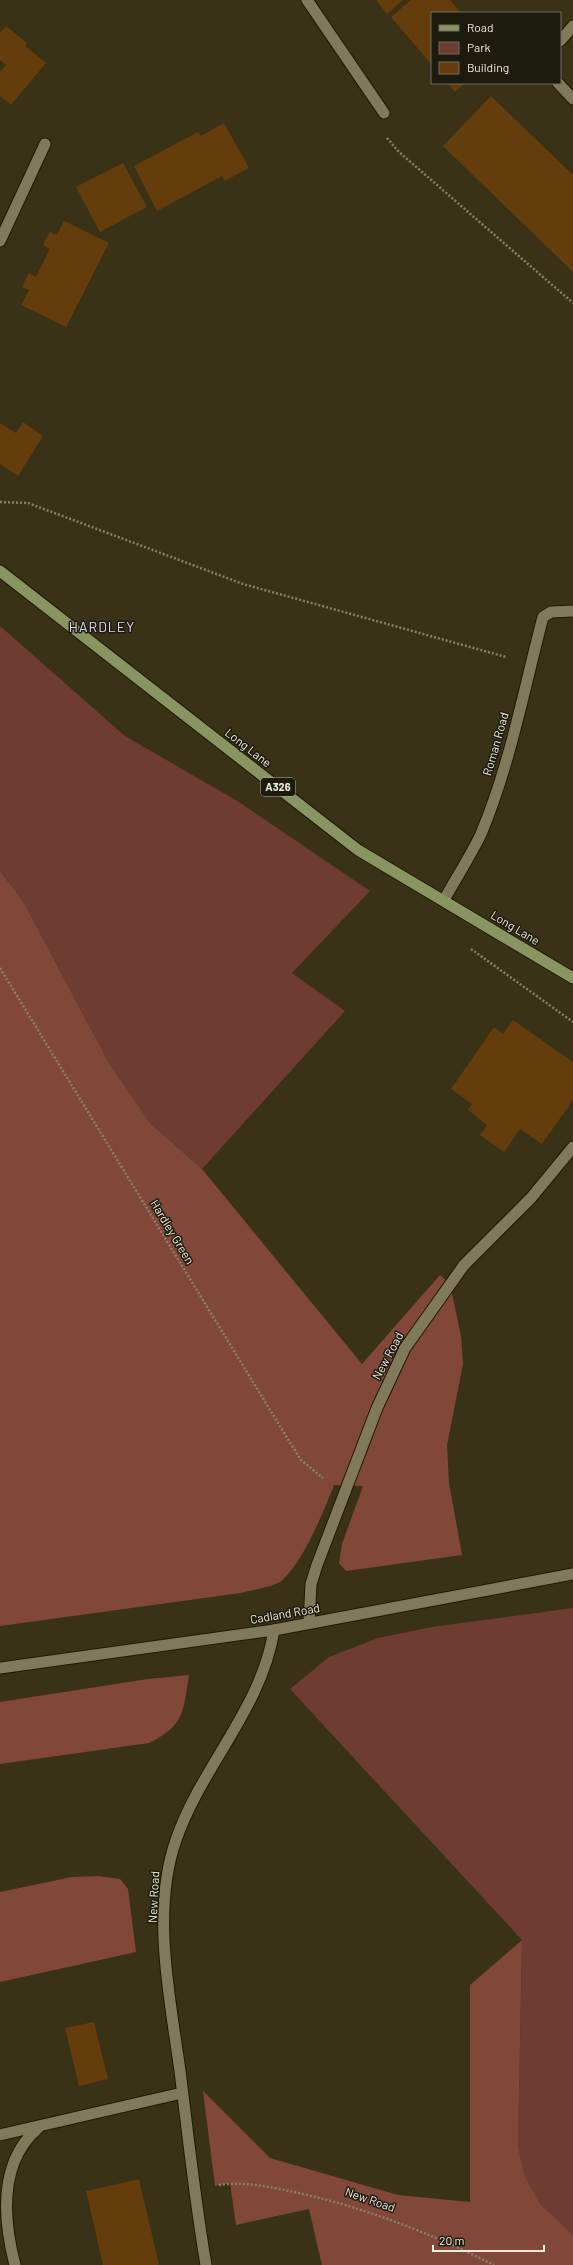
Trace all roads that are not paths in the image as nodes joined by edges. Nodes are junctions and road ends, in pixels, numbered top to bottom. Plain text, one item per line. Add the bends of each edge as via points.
1 (307, 0) edge
2 (573, 26) edge
3 (561, 40) edge
4 (559, 84) edge
5 (573, 99) edge
6 (384, 113) dead end
7 (45, 144) dead end
8 (0, 241) edge
9 (0, 571) edge
10 (573, 611) edge
11 (444, 900) junction
12 (573, 978) edge
13 (573, 1147) edge
14 (573, 1574) edge
15 (309, 1623) junction
16 (274, 1630) junction
17 (0, 1668) edge
18 (182, 2093) junction
19 (43, 2124) junction
20 (0, 2135) edge
21 (2, 2209) edge
22 (15, 2265) edge
23 (206, 2265) edge

1 - 6 street
2 - 3 street
4 - 5 street
7 - 8 street
9 - 11 main road, Long Lane / A326 via 358,850
10 - 11 street, Roman Road via 551,612 543,617 516,724 492,803 470,856
11 - 12 main road, Long Lane / A326
13 - 15 street, New Road via 531,1198 464,1265 409,1342 377,1408 311,1584
14 - 15 street, Cadland Road
15 - 16 street, Cadland Road
16 - 17 street, Cadland Road
16 - 18 street, New Road via 266,1668 183,1821 168,1867 165,1890 166,1961
18 - 19 street
18 - 23 street, New Road
19 - 20 street
19 - 21 street via 20,2142 8,2161 3,2180
21 - 22 street

